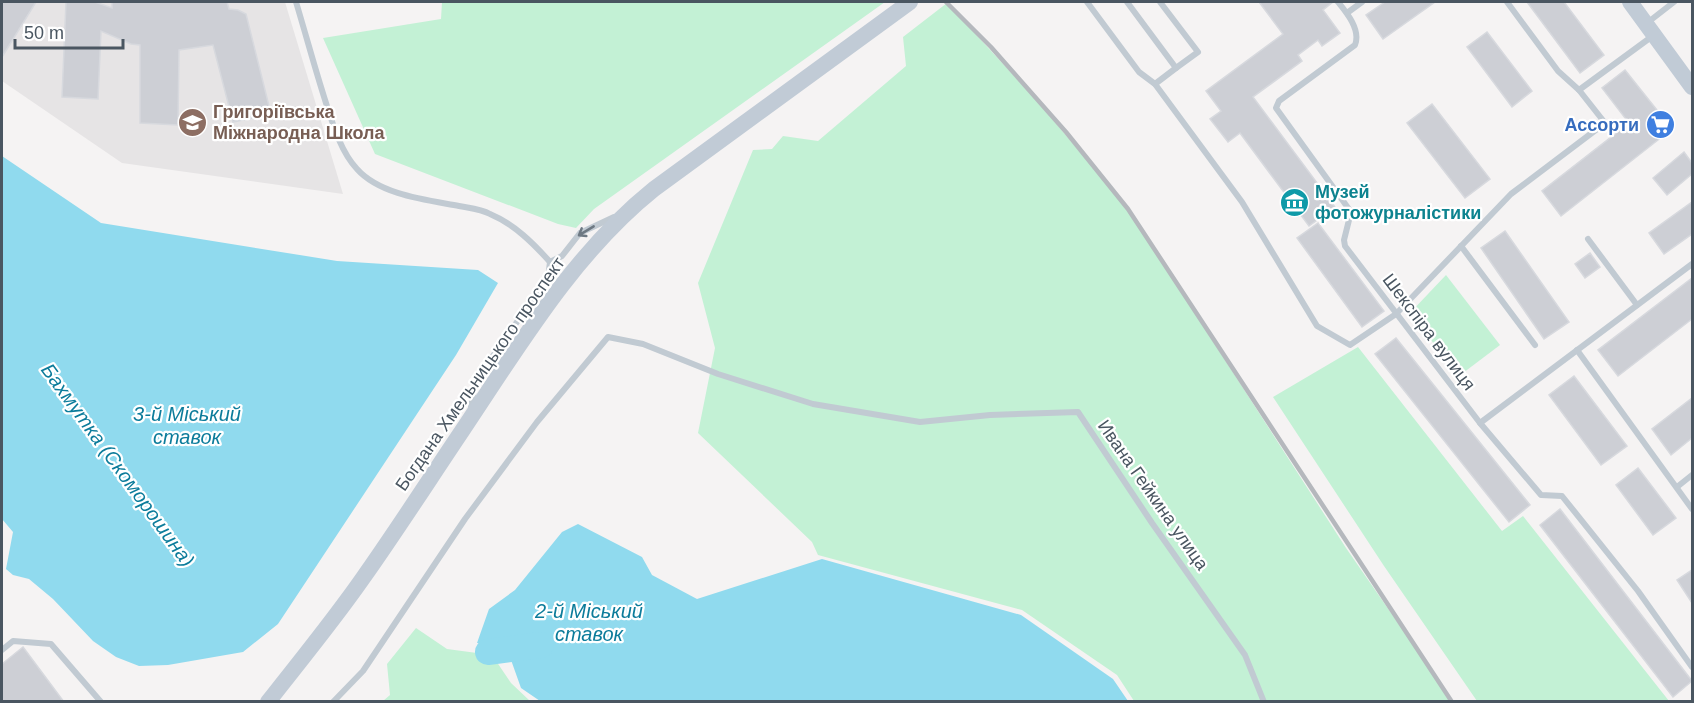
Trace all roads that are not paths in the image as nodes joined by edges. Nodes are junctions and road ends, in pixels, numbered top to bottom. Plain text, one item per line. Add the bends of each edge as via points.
1 (296, 2) edge
2 (910, 2) edge
3 (1086, 2) edge
4 (1127, 2) edge
5 (1160, 2) edge
6 (1338, 2) edge
7 (1362, 2) edge
8 (1507, 2) edge
9 (1630, 2) edge
10 (1674, 2) edge
11 (1347, 13) junction
12 (1650, 29) junction
13 (1176, 68) junction
14 (1155, 84) junction
15 (1692, 87) edge
16 (1579, 90) junction
17 (628, 210) junction
18 (1588, 239) dead end
19 (1461, 246) junction
20 (550, 262) junction
21 (1692, 264) edge
22 (1637, 305) junction
23 (1396, 314) junction
24 (1535, 345) dead end
25 (1577, 350) junction
26 (468, 422) junction
27 (1480, 423) junction
28 (1692, 475) edge
29 (1677, 487) junction
30 (1692, 509) edge
31 (2, 650) edge
32 (1692, 667) edge
33 (101, 702) edge
34 (268, 702) edge
35 (333, 702) edge
36 (1264, 702) edge

1 - 20 lane via 334,128 357,170 393,192 489,213 532,242
2 - 17 main road, Богдана Хмельницького проспект
3 - 14 lane via 1139,72
4 - 13 lane
5 - 13 lane via 1198,52
6 - 11 lane, Шекспіра вулиця
7 - 11 lane
8 - 16 lane via 1558,71
9 - 12 main road
10 - 12 lane
11 - 23 lane, Шекспіра вулиця via 1357,35 1355,45 1276,108 1351,212 1345,246
12 - 15 main road
12 - 16 lane
13 - 14 lane
14 - 23 lane via 1242,202 1317,326 1350,345
16 - 19 lane via 1605,123 1511,194
17 -> 20 lane via 580,233 562,256
17 - 26 main road, Богдана Хмельницького проспект via 560,288
18 - 22 lane
19 - 23 lane
19 - 24 lane
20 - 26 lane via 548,278 476,380
21 - 22 lane
22 - 25 lane
23 - 27 lane, Шекспіра вулиця
25 - 27 lane
25 - 29 lane
26 - 34 main road, Богдана Хмельницького проспект via 363,578
27 - 32 lane, Шекспіра вулиця via 1541,495 1562,496 1638,591
28 - 29 lane
29 - 30 lane
31 - 33 lane via 13,641 51,644
35 - 36 lane, Ивана Гейкина улица via 363,671 465,519 537,422 608,337 643,344 718,374 813,404 920,422 1078,412 1245,655

